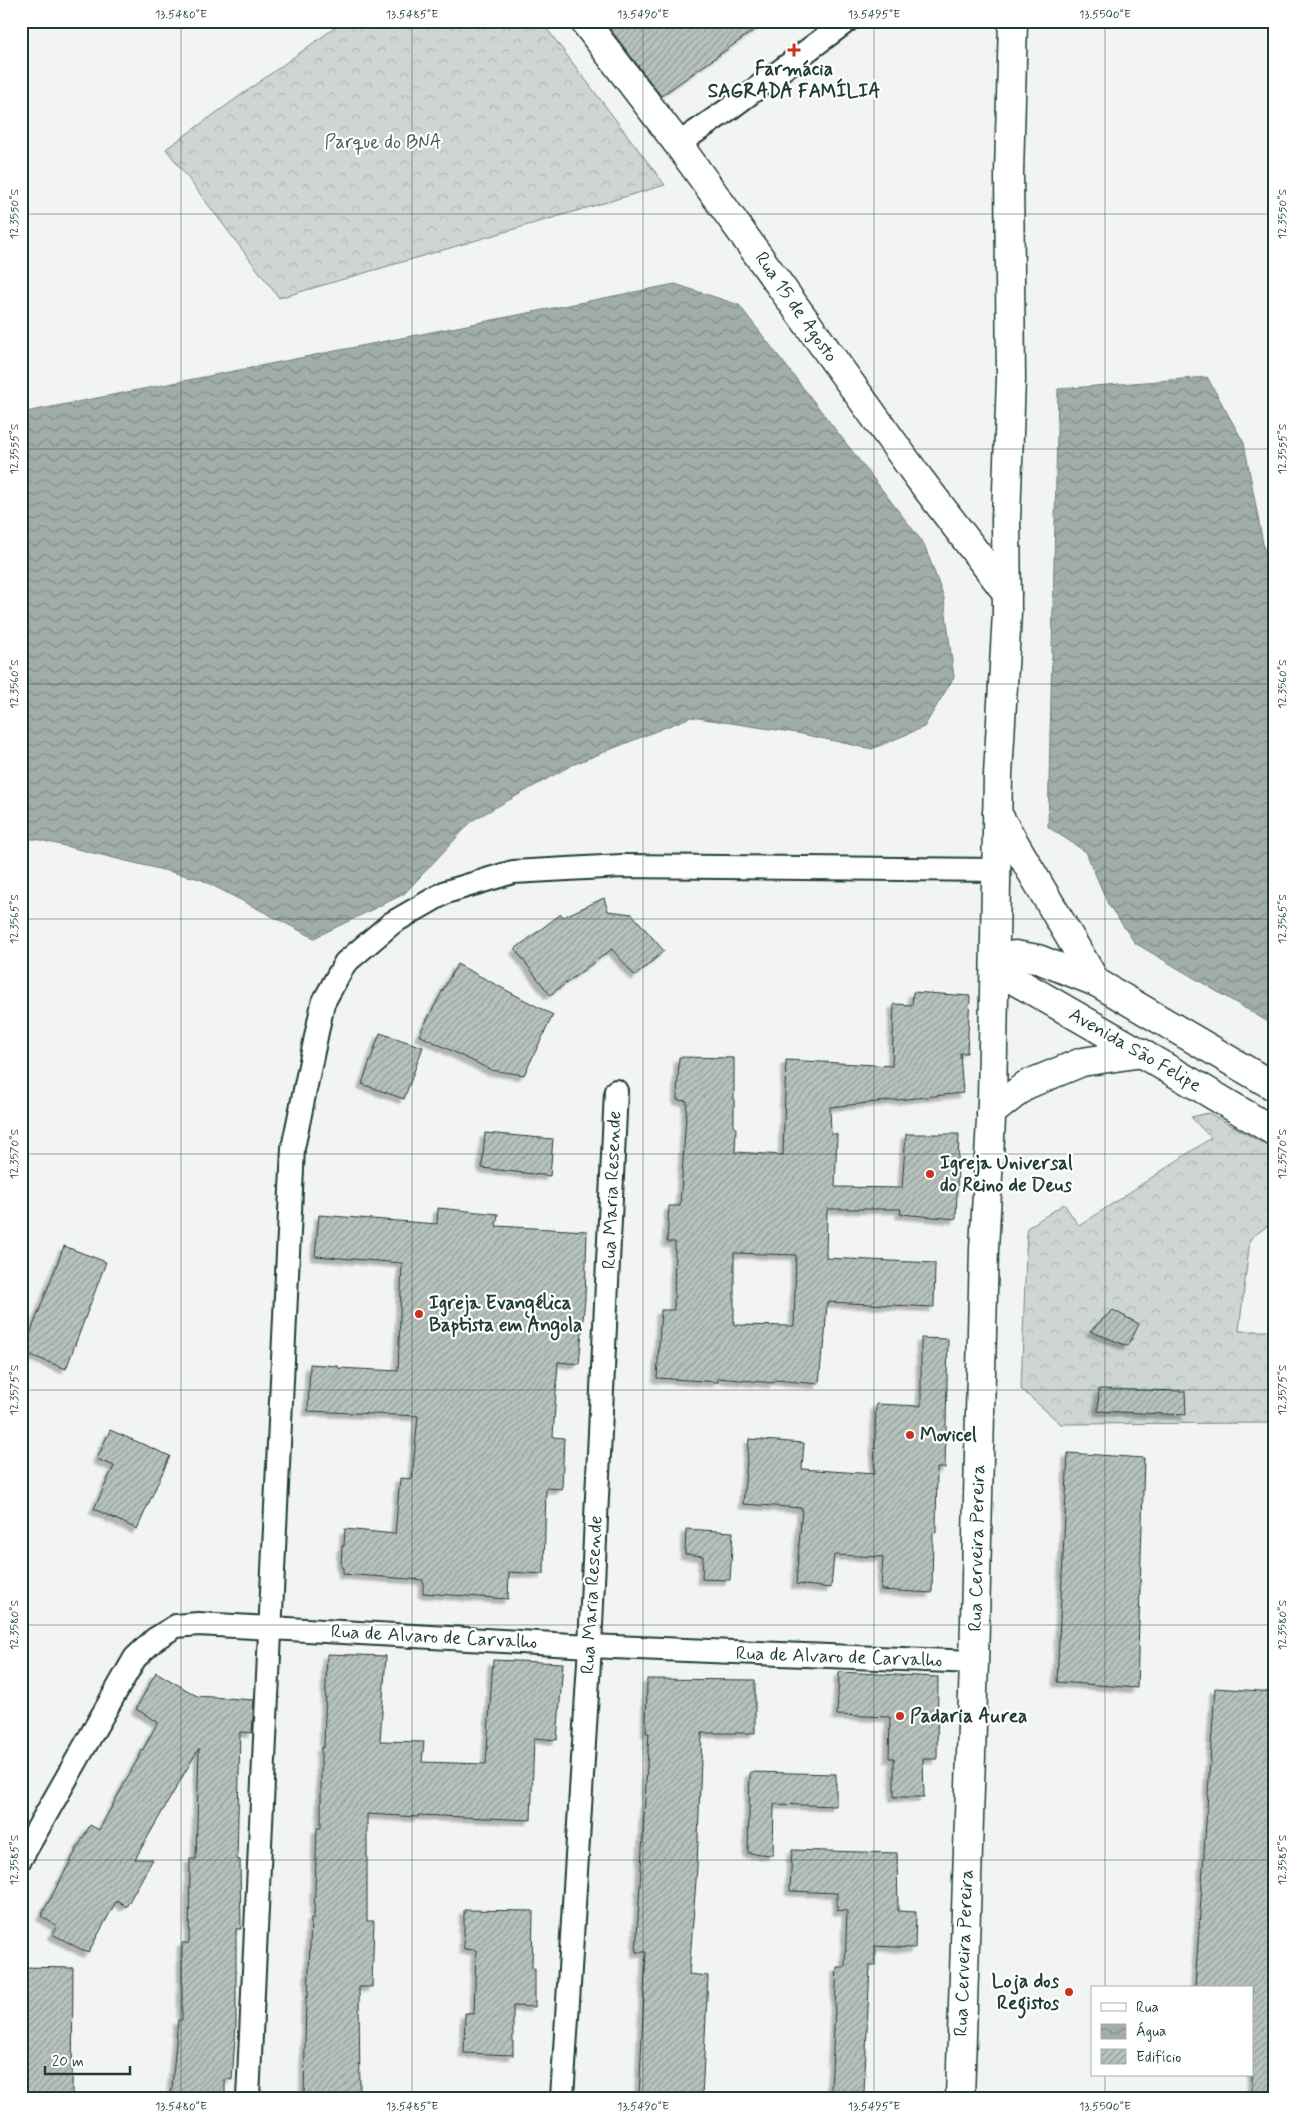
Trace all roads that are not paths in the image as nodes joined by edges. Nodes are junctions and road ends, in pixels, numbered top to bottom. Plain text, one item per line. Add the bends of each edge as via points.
1 (584, 21) edge
2 (847, 21) edge
3 (1012, 21) edge
4 (678, 144) junction
5 (1007, 593) junction
6 (998, 807) junction
7 (996, 870) junction
8 (995, 965) junction
9 (1096, 982) junction
10 (1142, 1053) junction
11 (1275, 1086) edge
12 (616, 1091) dead end
13 (991, 1113) junction
14 (1275, 1132) edge
15 (270, 1628) junction
16 (590, 1646) junction
17 (974, 1662) junction
18 (21, 1858) edge
19 (248, 2098) edge
20 (562, 2098) edge
21 (960, 2098) edge

1 - 4 main road, Rua 15 de Agosto
2 - 4 street
3 - 5 main road, Rua Cerveira Pereira
4 - 5 main road, Rua 15 de Agosto via 918,477
5 - 6 main road, Rua Cerveira Pereira
6 - 7 main road, Rua Cerveira Pereira
6 - 9 main road
7 - 8 main road, Rua Cerveira Pereira
7 - 15 street via 622,866 513,872 446,892 392,923 345,963 323,1004 293,1148
8 - 9 main road, Avenida São Felipe via 1015,955 1038,959
8 - 10 main road, Avenida São Felipe
8 - 13 main road, Rua Cerveira Pereira
9 - 11 main road, Avenida São Felipe
10 - 13 main road via 1082,1062 1026,1085
10 - 14 main road, Avenida São Felipe
12 - 16 street, Rua Maria Resende
13 - 17 main road, Rua Cerveira Pereira via 984,1248
15 - 16 street, Rua de Alvaro de Carvalho
15 - 18 street, Rua de Alvaro de Carvalho via 176,1626 155,1639 135,1658
15 - 19 street
16 - 17 street, Rua de Alvaro de Carvalho
16 - 20 street, Rua Maria Resende
17 - 21 main road, Rua Cerveira Pereira

